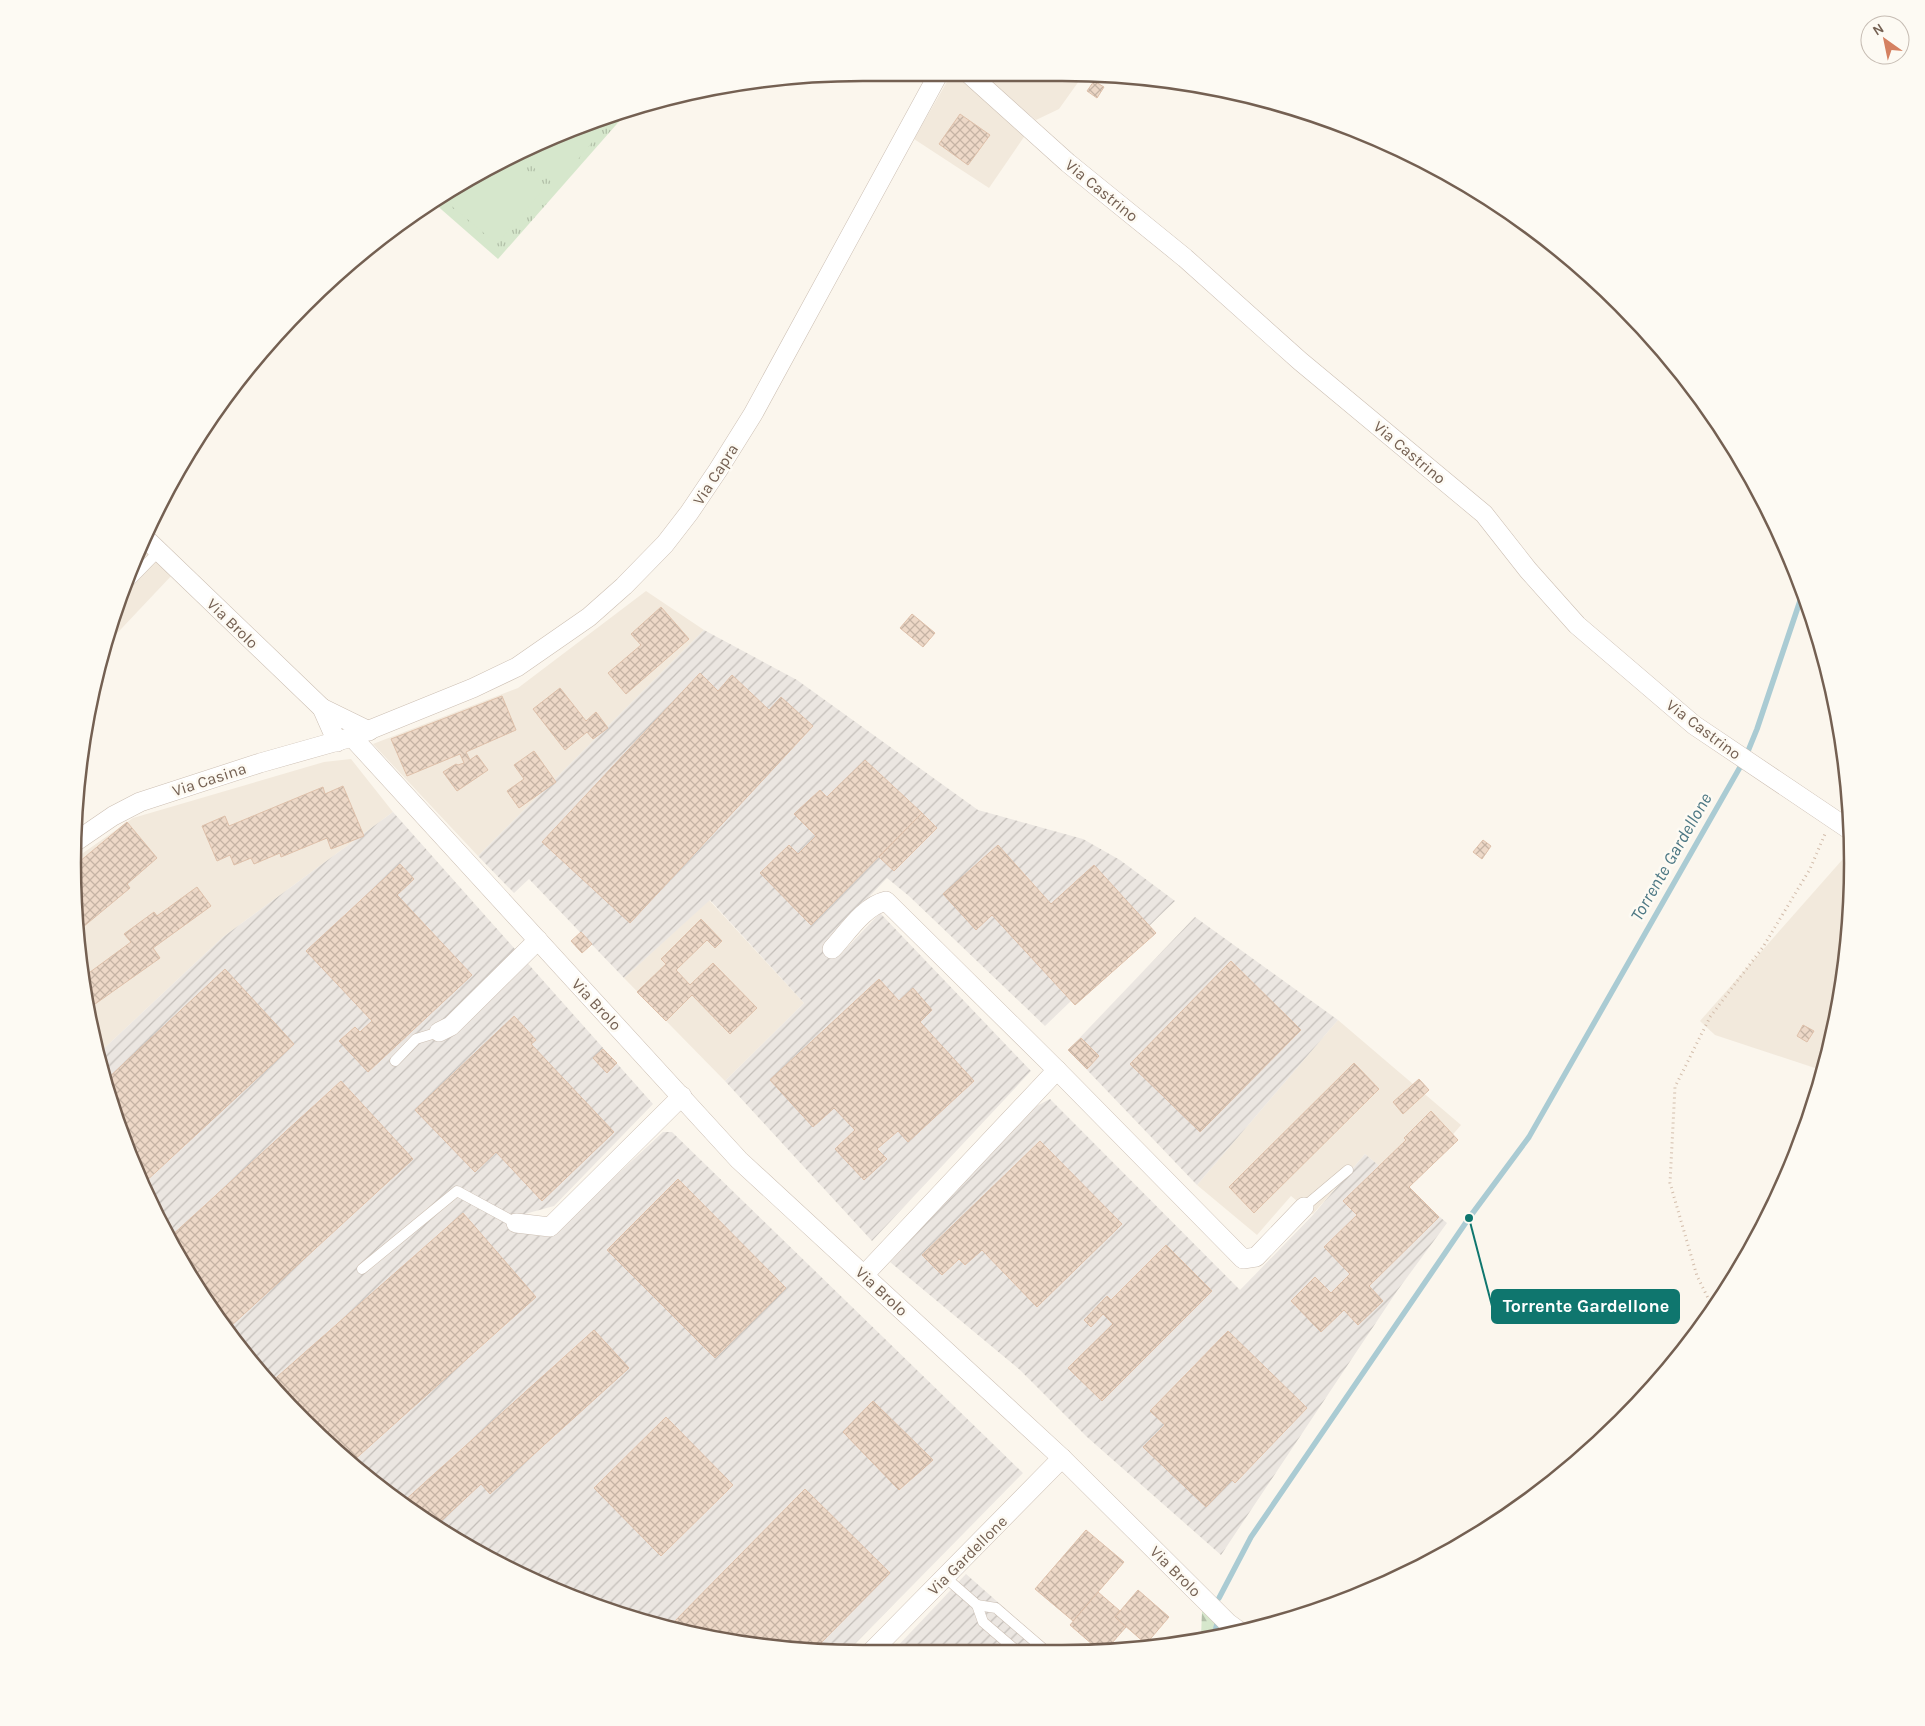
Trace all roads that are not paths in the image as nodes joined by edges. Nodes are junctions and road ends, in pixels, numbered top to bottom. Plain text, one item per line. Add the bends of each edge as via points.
1 (935, 81) edge
2 (977, 81) edge
3 (150, 543) edge
4 (159, 551) junction
5 (138, 573) edge
6 (322, 708) junction
7 (352, 737) junction
8 (1843, 825) edge
9 (82, 837) edge
10 (538, 940) junction
11 (832, 949) dead end
12 (439, 1032) joint
13 (395, 1061) dead end
14 (1057, 1070) junction
15 (682, 1096) junction
16 (1348, 1170) dead end
17 (1304, 1207) joint
18 (516, 1223) joint
19 (362, 1269) dead end
20 (864, 1275) junction
21 (1062, 1458) junction
22 (945, 1577) junction
23 (977, 1605) junction
24 (1232, 1626) edge
25 (878, 1645) edge
26 (1010, 1645) edge
27 (1039, 1645) edge

1 - 7 street, Via Capra via 753,414 714,478 665,544 589,617 517,667
2 - 8 street, Via Castrino via 1068,163 1185,258 1300,361 1484,514 1577,625 1694,725
3 - 4 street, Via Brolo
4 - 5 lane
4 - 6 street, Via Brolo
6 - 7 street, Via Brolo
6 - 7 street, Via Brolo
7 - 9 street, Via Casina via 140,802
7 - 10 street, Via Brolo
10 - 12 street via 450,1026
10 - 15 street, Via Brolo
11 - 14 street via 877,903 886,901
12 - 13 lane via 416,1039
14 - 17 street via 1243,1259 1256,1257
14 - 20 street
15 - 18 street via 550,1227
15 - 20 street, Via Brolo via 739,1160
16 - 17 lane
18 - 19 lane via 456,1191
20 - 21 street, Via Brolo
21 - 22 street, Via Gardellone
21 - 24 street, Via Brolo
22 - 23 lane
22 - 25 street, Via Gardellone
23 - 26 lane via 983,1622
23 - 27 lane via 996,1608

